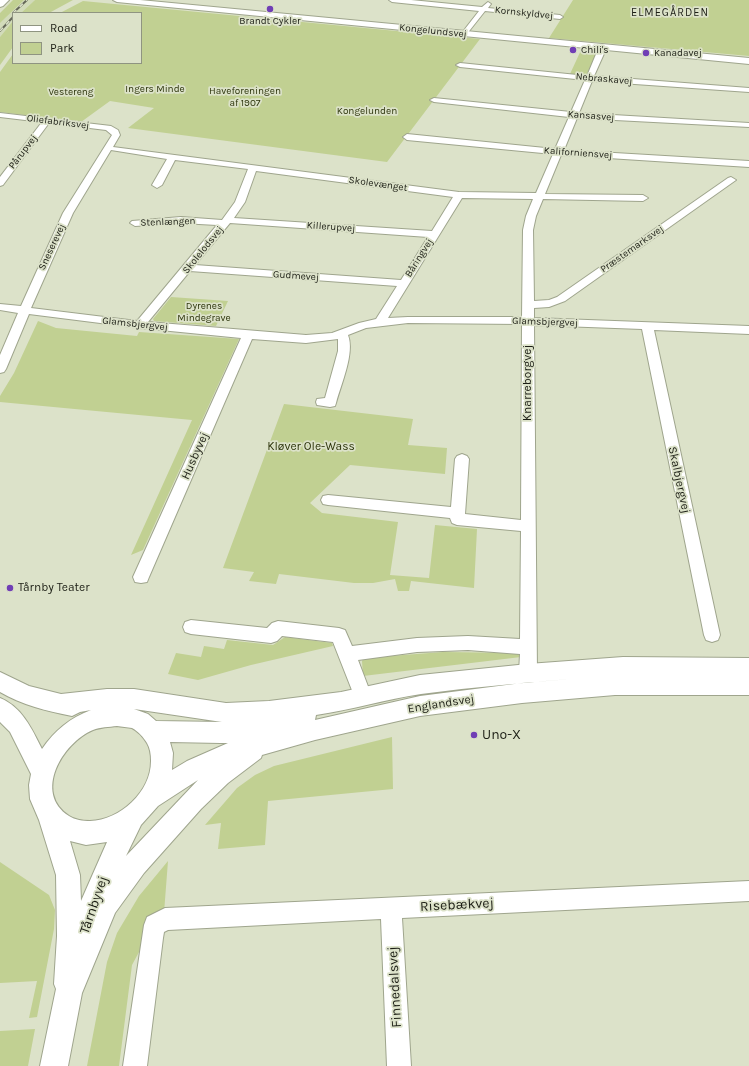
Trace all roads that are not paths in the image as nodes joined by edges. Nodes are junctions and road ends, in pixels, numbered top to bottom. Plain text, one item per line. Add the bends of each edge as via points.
1 (4, 0) edge
2 (117, 0) edge
3 (392, 0) edge
4 (492, 0) edge
5 (160, 2) edge
6 (0, 4) edge
7 (484, 9) junction
8 (560, 17) dead end
9 (464, 34) junction
10 (603, 47) junction
11 (749, 61) edge
12 (460, 65) dead end
13 (589, 78) junction
14 (749, 90) edge
15 (434, 100) dead end
16 (0, 115) edge
17 (575, 115) junction
18 (47, 121) junction
19 (749, 125) edge
20 (115, 132) joint
21 (407, 137) dead end
22 (115, 149) dead end
23 (558, 152) junction
24 (172, 156) junction
25 (749, 164) edge
26 (253, 167) junction
27 (731, 180) dead end
28 (0, 183) edge
29 (157, 185) dead end
30 (458, 195) junction
31 (540, 195) junction
32 (643, 198) dead end
33 (226, 222) junction
34 (135, 223) dead end
35 (434, 234) junction
36 (188, 268) junction
37 (404, 283) junction
38 (528, 304) junction
39 (0, 307) edge
40 (24, 312) junction
41 (528, 321) junction
42 (380, 322) junction
43 (140, 325) junction
44 (647, 326) junction
45 (749, 330) edge
46 (342, 333) junction
47 (248, 336) junction
48 (0, 369) edge
49 (322, 402) dead end
50 (462, 459) dead end
51 (328, 500) dead end
52 (458, 513) junction
53 (528, 526) junction
54 (141, 577) dead end
55 (191, 627) dead end
56 (712, 635) dead end
57 (528, 647) junction
58 (347, 654) junction
59 (749, 667) edge
60 (528, 673) junction
61 (0, 681) edge
62 (749, 685) edge
63 (364, 697) junction
64 (341, 702) junction
65 (60, 704) junction
66 (0, 708) edge
67 (117, 716) junction
68 (152, 731) junction
69 (262, 743) junction
70 (42, 771) junction
71 (150, 798) junction
72 (50, 817) junction
73 (132, 818) junction
74 (749, 891) edge
75 (391, 908) junction
76 (67, 997) junction
77 (54, 1066) edge
78 (135, 1066) edge
79 (399, 1066) edge

1 - 6 highway
2 - 5 street, Kongelundsvej
3 - 7 street, Kornskyldvej
4 - 7 street
5 - 9 street, Kongelundsvej
7 - 8 street, Kornskyldvej
7 - 9 street
9 - 10 street, Kongelundsvej
10 - 11 street, Kongelundsvej
10 - 13 street
12 - 13 street, Nebraskavej
13 - 14 street, Nebraskavej
13 - 17 street
15 - 17 street, Kansasvej
16 - 18 street, Oliefabriksvej
17 - 19 street, Kansasvej
17 - 23 street
18 - 20 street, Oliefabriksvej via 108,128
18 - 28 street, Pårupvej
20 - 40 street, Sneserevej via 68,213
21 - 23 street, Kaliforniensvej
22 - 24 street, Skolevænget
23 - 25 street, Kaliforniensvej
23 - 31 street
24 - 26 street, Skolevænget
24 - 29 street
26 - 30 street, Skolevænget
26 - 33 street, Skolelodsvej via 240,202
27 - 38 street, Præstemarksvej via 561,299 552,304
30 - 31 street, Skolevænget
30 - 35 street, Båringvej
31 - 32 street, Skolevænget
31 - 38 street, Knarreborgvej via 528,230
33 - 34 street, Stenlængen via 181,220
33 - 35 street, Killerupvej
33 - 36 street, Skolelodsvej
35 - 37 street, Båringvej
36 - 37 street, Gudmevej
36 - 43 street, Skolelodsvej
37 - 42 street, Båringvej
38 - 41 street, Knarreborgvej
39 - 40 street, Glamsbjergvej
40 - 43 street, Glamsbjergvej
40 - 48 street, Sneserevej
41 - 42 street, Glamsbjergvej
41 - 44 street, Glamsbjergvej
41 - 53 street, Knarreborgvej
42 - 46 street, Glamsbjergvej
43 - 47 street, Glamsbjergvej
44 - 45 street, Glamsbjergvej
44 - 56 street, Skalbjergvej
46 - 47 street, Glamsbjergvej via 306,339
46 - 49 street via 344,351 330,403
47 - 54 street, Husbyvej
50 - 52 street
51 - 52 street
52 - 53 street via 457,519
53 - 57 street, Knarreborgvej
55 - 58 street via 271,636 278,628 339,635
57 - 58 street via 468,643 417,645
57 - 60 street, Knarreborgvej
58 - 63 street
59 - 60 street, Englandsvej via 623,666
60 - 63 street, Englandsvej via 420,685
61 - 65 street, Englandsvej via 13,690
62 - 69 street, Englandsvej via 615,685 518,693 420,706
63 - 64 street, Englandsvej
64 - 65 street, Englandsvej via 269,711 226,713 134,699
64 - 68 street, Englandsvej via 323,712 250,730 221,733
65 - 67 street, Englandsvej
66 - 70 street via 18,724
67 - 68 street via 143,723
67 - 70 street via 99,718 64,737 51,753
68 - 71 street via 160,745 163,762 160,780
69 - 71 street, Englandsvej via 226,754 195,769
69 - 76 street via 220,774 136,864 106,904
70 - 72 street via 40,788 43,804
71 - 73 street
72 - 73 street via 66,829 90,833 115,827
72 - 76 street, Tårnbyvej via 68,875 70,936
73 - 76 street, Tårnbyvej via 105,871 91,906
74 - 75 street, Risebækvej
75 - 78 street, Risebækvej via 165,919 155,925
75 - 79 street, Finnedalsvej
76 - 77 street, Tårnbyvej

